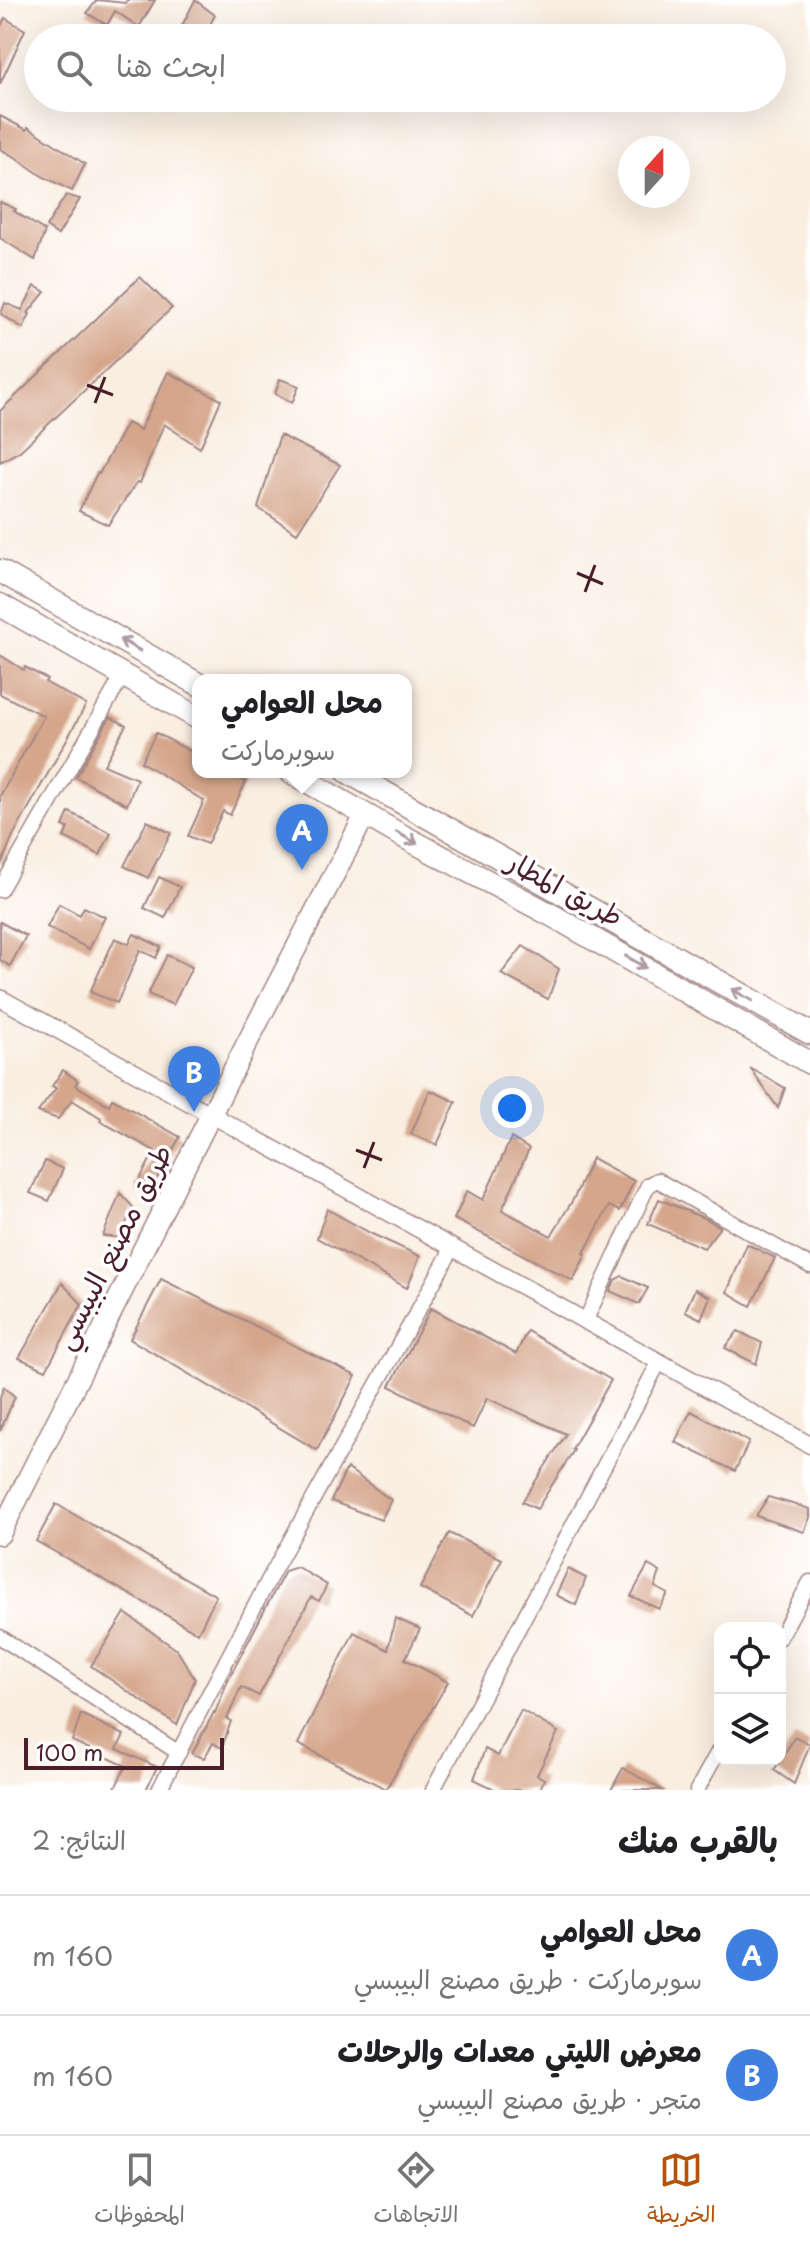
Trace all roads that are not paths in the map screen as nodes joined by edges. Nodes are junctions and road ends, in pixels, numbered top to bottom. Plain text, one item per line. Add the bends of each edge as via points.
1 (0, 571) edge
2 (0, 605) edge
3 (123, 675) junction
4 (192, 681) edge
5 (192, 715) edge
6 (301, 778) edge
7 (359, 778) edge
8 (365, 815) junction
9 (0, 890) edge
10 (1, 1001) edge
11 (810, 1033) edge
12 (810, 1063) edge
13 (211, 1114) junction
14 (452, 1249) junction
15 (810, 1266) edge
16 (585, 1322) junction
17 (659, 1362) junction
18 (810, 1445) edge
19 (0, 1534) edge
20 (810, 1582) edge
21 (786, 1626) edge
22 (0, 1637) edge
23 (179, 1753) junction
24 (714, 1759) edge
25 (159, 1790) edge
26 (433, 1790) edge
27 (697, 1790) edge

4 -> 1 highway
2 - 3 highway
3 - 5 highway
3 - 9 street
6 - 8 highway, طريق المطار
11 -> 7 highway, طريق المطار
8 -> 12 highway, طريق المطار
8 - 13 main road, طريق مصنع البيبسي
10 - 13 street
13 - 14 street
13 - 19 main road, طريق مصنع البيبسي
14 - 16 street
14 - 23 street
15 - 16 street via 657,1180 648,1185
16 - 17 street
17 - 18 street
17 - 26 street
20 - 21 street
22 - 23 street
23 - 25 street
24 - 27 street

